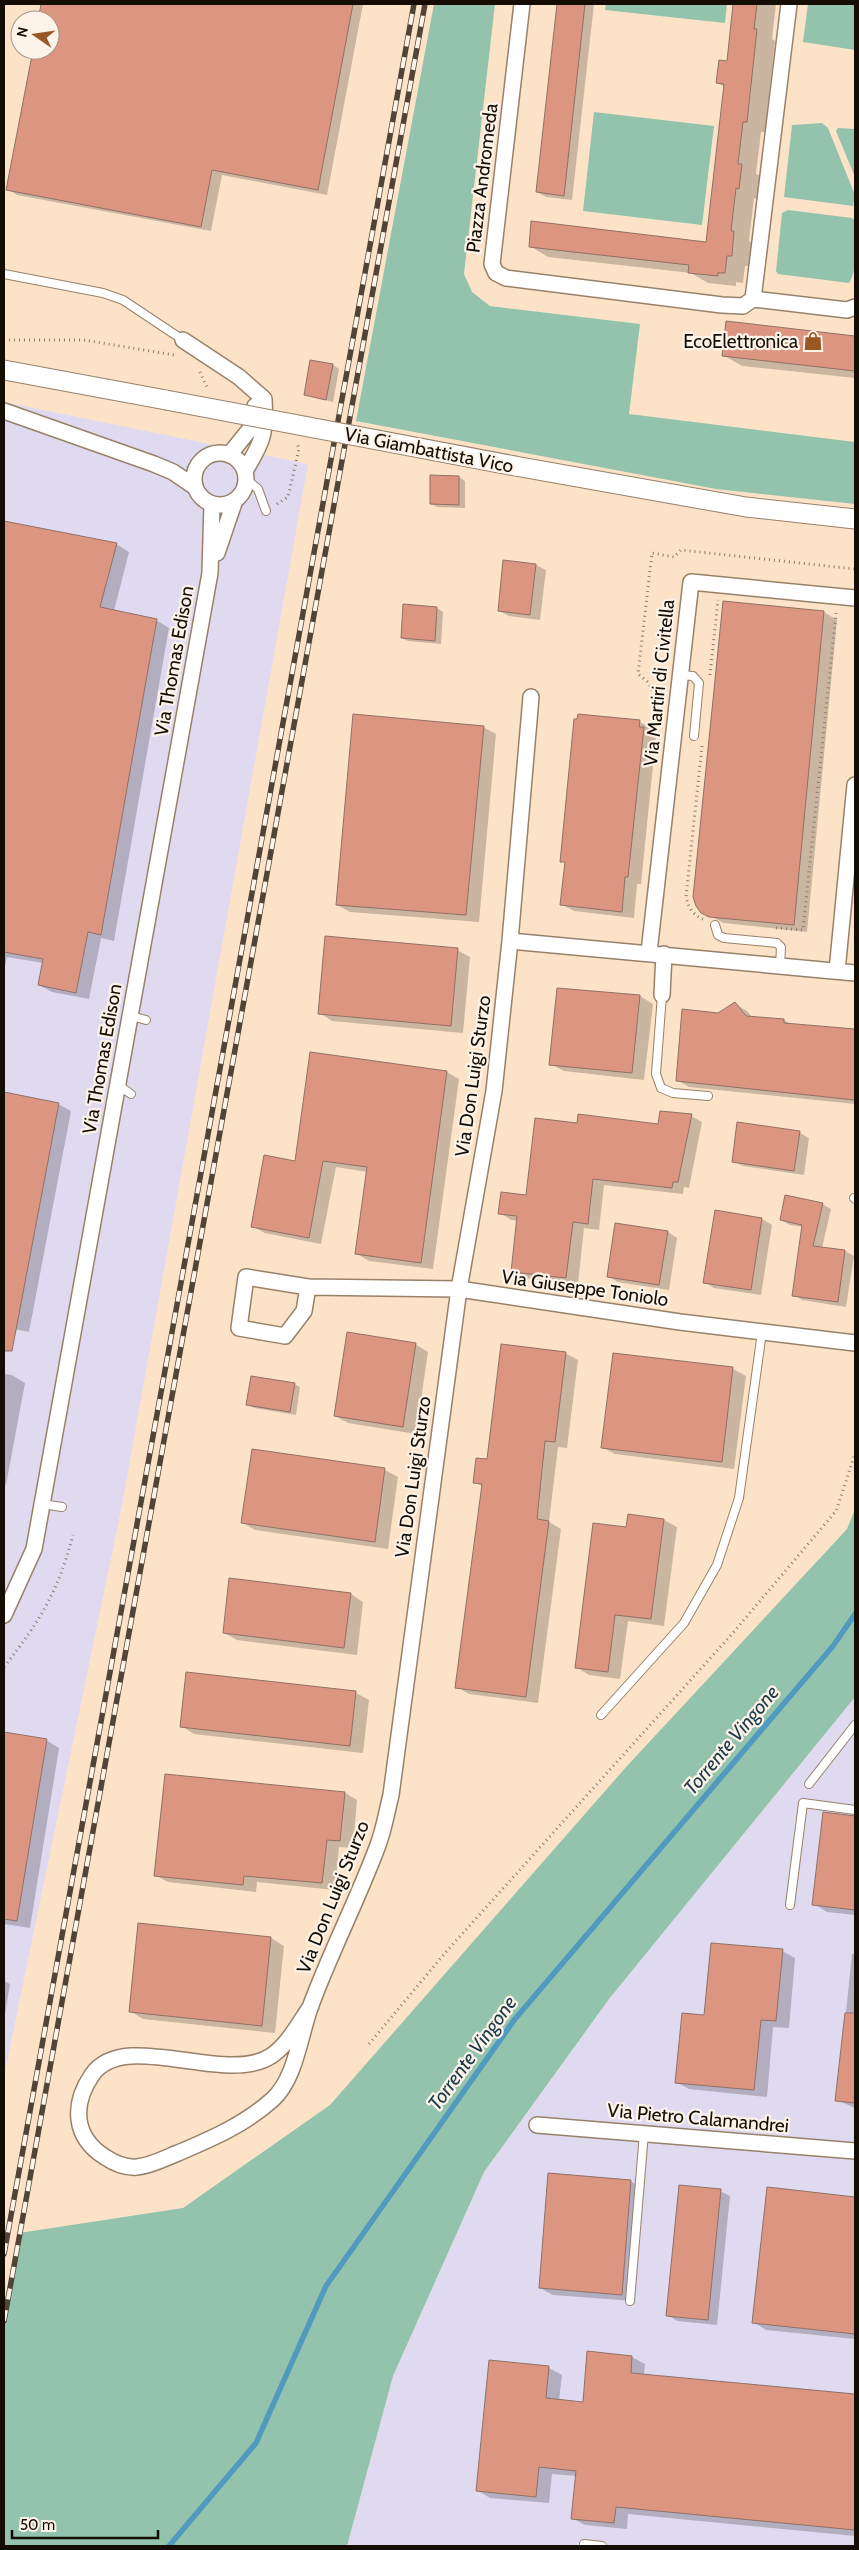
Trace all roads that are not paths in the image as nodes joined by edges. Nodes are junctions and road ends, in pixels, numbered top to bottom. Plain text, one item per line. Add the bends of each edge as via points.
1 (522, 4) edge
2 (789, 4) edge
3 (4, 274) edge
4 (753, 299) junction
5 (855, 307) edge
6 (183, 340) joint
7 (4, 370) edge
8 (239, 377) junction
9 (4, 411) edge
10 (229, 455) junction
11 (245, 475) junction
12 (195, 487) junction
13 (235, 500) junction
14 (212, 504) junction
15 (266, 512) dead end
16 (855, 519) edge
17 (210, 573) junction
18 (855, 598) edge
19 (680, 675) junction
20 (530, 697) dead end
21 (694, 736) dead end
22 (855, 785) edge
23 (712, 923) road end
24 (510, 940) junction
25 (657, 953) junction
26 (780, 966) junction
27 (837, 972) junction
28 (855, 973) edge
29 (662, 995) joint
30 (130, 1016) junction
31 (146, 1020) dead end
32 (118, 1085) junction
33 (131, 1094) dead end
34 (708, 1096) dead end
35 (308, 1287) junction
36 (459, 1290) junction
37 (762, 1332) junction
38 (855, 1343) edge
39 (42, 1504) junction
40 (62, 1507) dead end
41 (4, 1615) edge
42 (601, 1715) dead end
43 (855, 1725) edge
44 (809, 1784) dead end
45 (855, 1810) edge
46 (790, 1905) dead end
47 (311, 2006) junction
48 (538, 2125) dead end
49 (644, 2133) junction
50 (855, 2151) edge
51 (630, 2301) dead end
52 (584, 2544) dead end
53 (602, 2546) edge

1 - 4 street, Piazza Andromeda via 492,264 496,273 506,278 722,305 743,306
2 - 4 street
3 - 6 lane via 103,293 123,300
4 - 5 street, Piazza Andromeda via 847,310
6 - 8 street
7 - 16 street, Via Giambattista Vico, bridge via 746,507
8 - 10 street via 255,404 250,429
8 - 11 street via 264,399 266,426 262,442
9 - 12 street via 154,464
10 - 11 street via 240,463
10 - 12 street via 216,454 201,462 196,469
11 - 13 street via 241,494
11 - 15 lane via 258,489
12 - 14 street
13 - 14 street
13 - 17 street
14 - 17 street, Via Thomas Edison
17 - 30 street, Via Thomas Edison
18 - 19 street, Via Martiri di Civitella via 691,582
19 - 21 lane via 693,676 699,683
19 - 25 street, Via Martiri di Civitella
20 - 24 street, Via Don Luigi Sturzo
22 - 27 street
23 - 26 lane via 718,935 724,938 777,943 781,947
24 - 25 street
24 - 36 street, Via Don Luigi Sturzo via 494,1091
25 - 26 street
25 - 29 street, Via Martiri di Civitella
26 - 27 street
27 - 28 street
29 - 34 lane via 656,1074 661,1088 673,1093
30 - 31 lane
30 - 32 street, Via Thomas Edison
32 - 33 lane
32 - 39 street, Via Thomas Edison
35 - 35 street, Via Giuseppe Toniolo via 246,1277 239,1328 285,1336 304,1310
35 - 36 street, Via Giuseppe Toniolo
36 - 37 street, Via Giuseppe Toniolo
36 - 47 street, Via Don Luigi Sturzo via 391,1795 379,1844
37 - 38 street, Via Giuseppe Toniolo
37 - 42 lane via 739,1498 717,1565 684,1623
39 - 40 lane
39 - 41 street, Via Thomas Edison via 34,1549
43 - 44 lane
45 - 46 lane via 803,1803
47 - 47 street, Via Don Luigi Sturzo via 283,2046 269,2058 224,2066 141,2055 116,2058 94,2072 82,2091 78,2115 83,2138 115,2164 136,2167 230,2131 274,2099 292,2069
48 - 49 street, Via Pietro Calamandrei
49 - 50 street, Via Pietro Calamandrei
49 - 51 lane
52 - 53 lane

